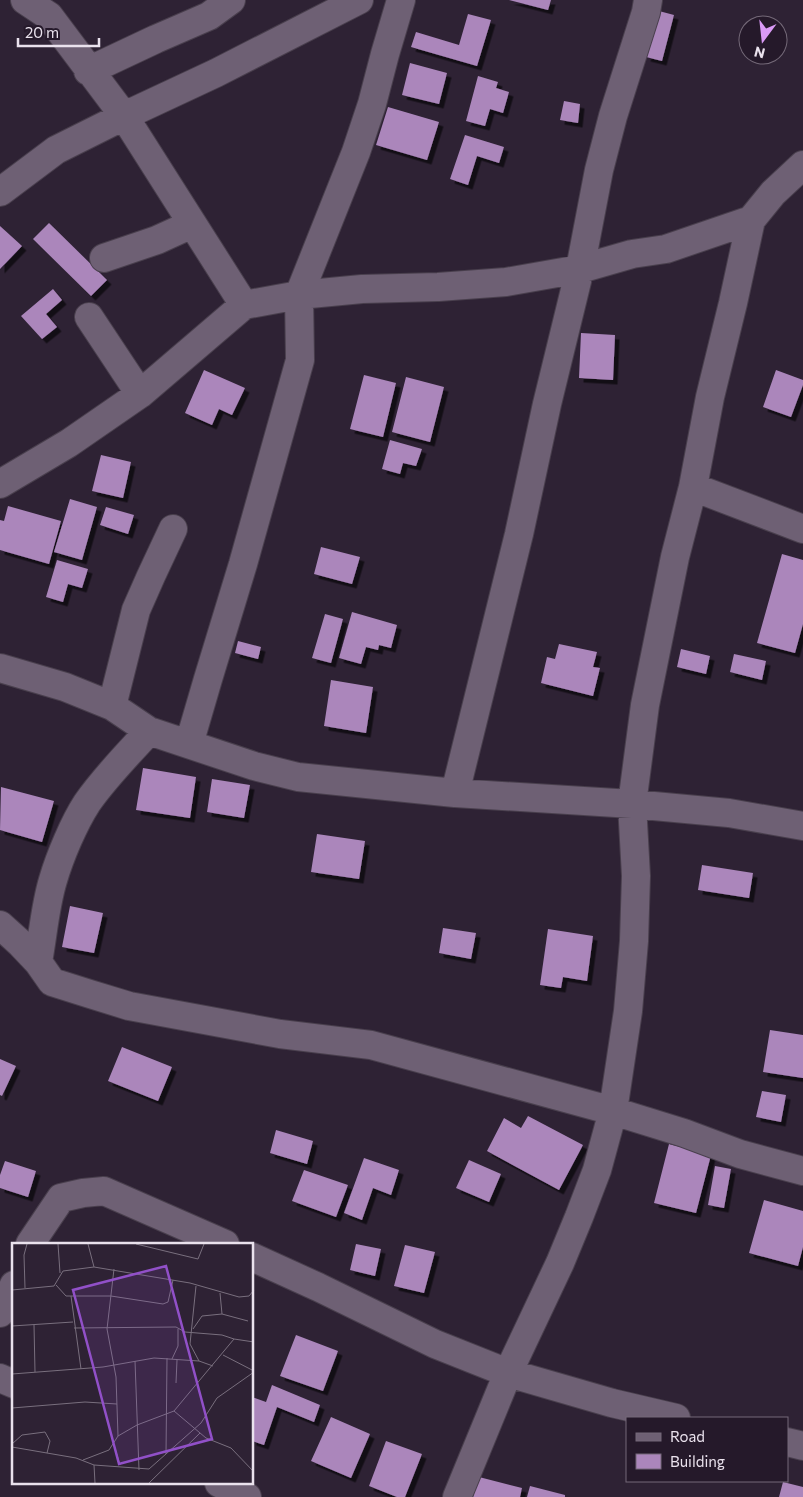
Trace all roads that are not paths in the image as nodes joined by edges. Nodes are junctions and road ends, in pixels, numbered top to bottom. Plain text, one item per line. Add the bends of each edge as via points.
1 (25, 0) edge
2 (231, 0) edge
3 (359, 0) edge
4 (401, 0) edge
5 (648, 0) edge
6 (88, 71) junction
7 (124, 116) junction
8 (803, 165) edge
9 (0, 192) edge
10 (751, 220) junction
11 (192, 224) junction
12 (104, 258) dead end
13 (580, 269) junction
14 (299, 295) junction
15 (244, 305) junction
16 (89, 317) dead end
17 (140, 394) junction
18 (0, 484) edge
19 (692, 487) junction
20 (173, 529) dead end
21 (803, 529) edge
22 (0, 668) edge
23 (112, 706) junction
24 (149, 731) junction
25 (189, 744) junction
26 (455, 793) junction
27 (632, 804) junction
28 (803, 826) edge
29 (0, 925) edge
30 (38, 962) junction
31 (612, 1111) junction
32 (803, 1171) edge
33 (31, 1243) edge
34 (223, 1243) edge
35 (254, 1258) edge
36 (12, 1289) edge
37 (0, 1313) edge
38 (508, 1373) junction
39 (0, 1378) edge
40 (12, 1383) edge
41 (672, 1417) edge
42 (788, 1442) edge
43 (803, 1446) edge
44 (221, 1484) edge
45 (247, 1497) edge
46 (457, 1497) edge

1 - 6 street via 49,16
2 - 6 street via 209,16
3 - 7 street
4 - 14 street via 356,152
5 - 13 street via 599,170
6 - 7 street
7 - 9 street via 56,150
7 - 11 street
8 - 10 street via 773,193
10 - 13 street via 666,249 632,254
10 - 19 street
11 - 12 street
11 - 15 street
13 - 14 street via 506,282
13 - 26 street via 520,534
14 - 15 street
14 - 25 street via 300,360
15 - 17 street
16 - 17 street
17 - 18 street
19 - 21 street
19 - 27 street via 645,705
20 - 23 street via 136,610
22 - 23 street via 65,686
23 - 24 street
24 - 25 street
24 - 30 street via 112,771 76,823 53,878
25 - 26 street via 298,777
26 - 27 street
27 - 28 street via 728,813
27 - 31 street via 636,876 634,942 628,1011
29 - 30 street
30 - 31 street via 52,982 129,1006 280,1034 371,1046
31 - 32 street via 740,1154
31 - 38 street via 597,1170 579,1217
33 - 34 street via 61,1198 104,1191
35 - 38 street via 435,1344
36 - 37 street
38 - 41 street
38 - 46 street
39 - 40 street
42 - 43 street
44 - 45 street

